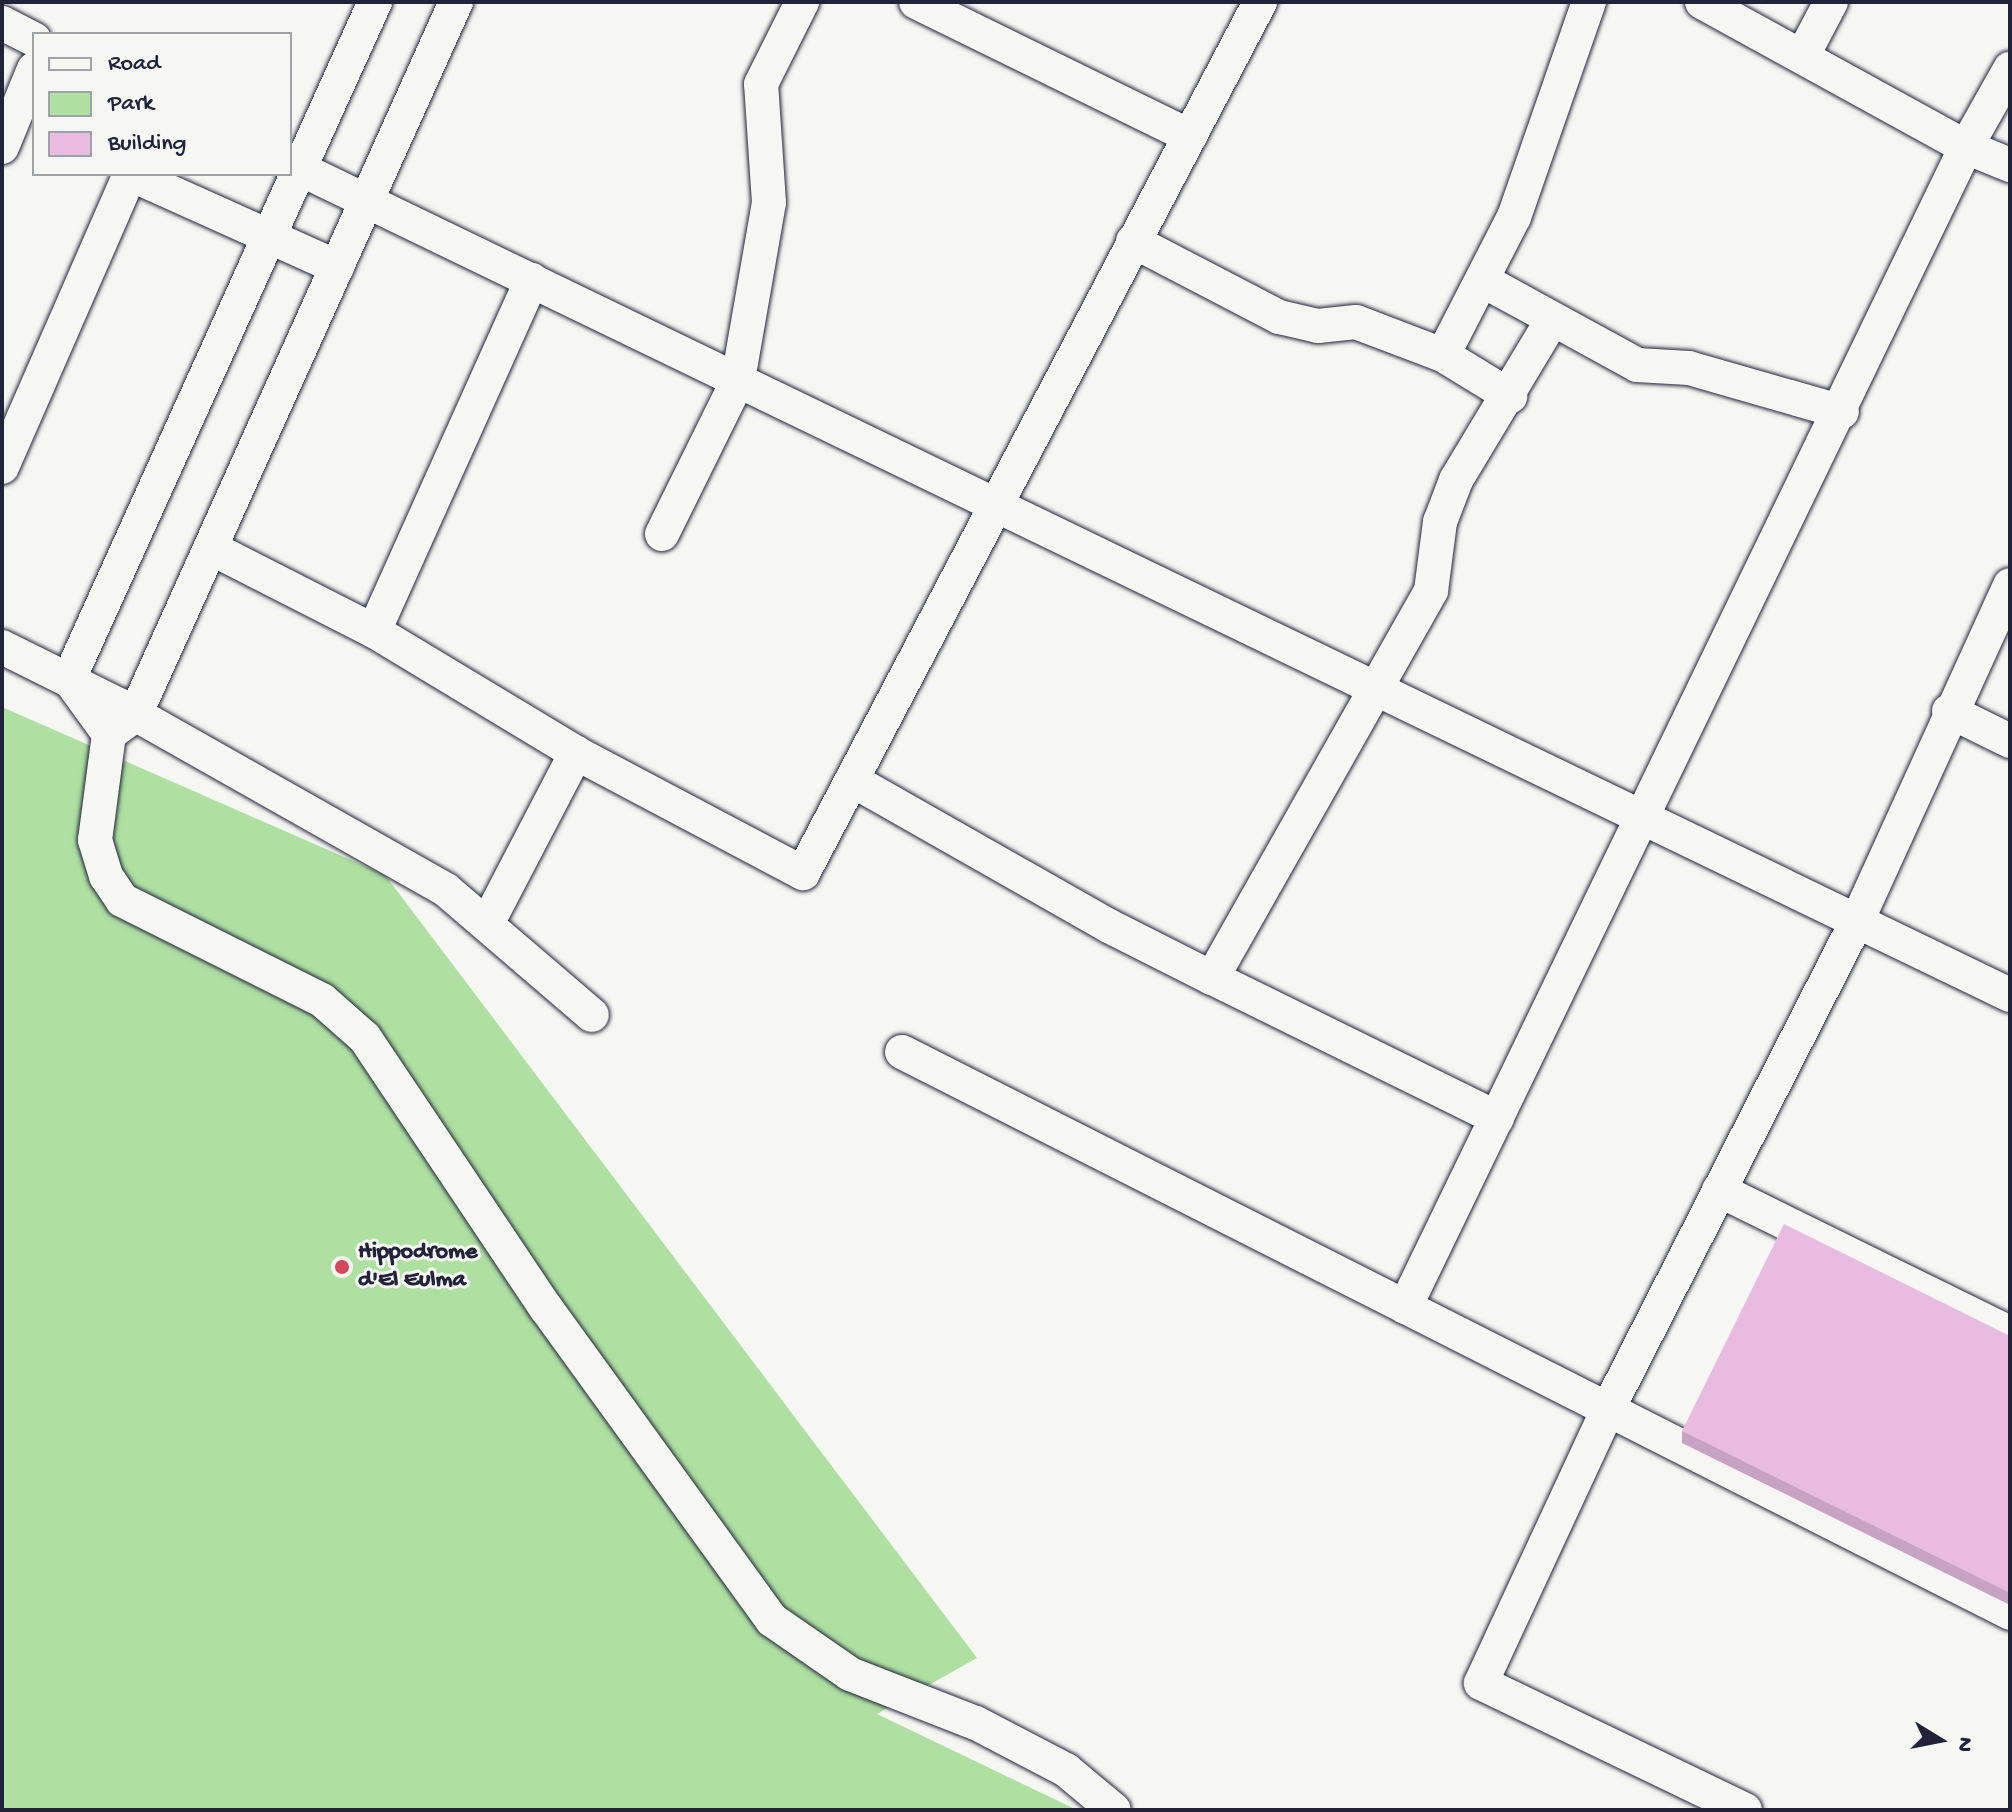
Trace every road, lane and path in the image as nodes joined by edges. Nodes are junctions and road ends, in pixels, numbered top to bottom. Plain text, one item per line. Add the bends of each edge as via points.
1 (375, 2) edge
2 (456, 2) edge
3 (802, 2) edge
4 (916, 2) edge
5 (1260, 2) edge
6 (1589, 2) edge
7 (1702, 2) edge
8 (1831, 2) edge
9 (2, 23) edge
10 (32, 38) edge
11 (1803, 55) junction
12 (2010, 69) edge
13 (32, 76) edge
14 (16, 135) edge
15 (1190, 136) junction
16 (1966, 147) junction
17 (2010, 165) edge
18 (295, 166) edge
19 (129, 176) edge
20 (134, 176) edge
21 (291, 176) edge
22 (367, 200) junction
23 (269, 237) junction
24 (1133, 241) junction
25 (337, 267) junction
26 (532, 280) junction
27 (1482, 280) junction
28 (1552, 320) junction
29 (1443, 355) junction
30 (738, 380) junction
31 (1510, 396) junction
32 (1842, 412) junction
33 (2, 467) edge
34 (996, 505) junction
35 (662, 534) dead end
36 (211, 548) junction
37 (2010, 585) edge
38 (374, 631) junction
39 (2, 647) edge
40 (69, 679) junction
41 (1375, 688) junction
42 (1949, 711) junction
43 (122, 724) junction
44 (2010, 741) edge
45 (576, 753) junction
46 (852, 780) junction
47 (1644, 818) junction
48 (1857, 921) junction
49 (488, 922) junction
50 (1212, 978) junction
51 (2010, 995) edge
52 (592, 1015) dead end
53 (902, 1052) dead end
54 (1497, 1118) junction
55 (1719, 1190) junction
56 (1405, 1307) junction
57 (2010, 1333) edge
58 (1608, 1409) junction
59 (2010, 1613) edge
60 (1114, 1810) edge
61 (1745, 1810) edge

1 - 18 street
2 - 22 street
3 - 30 street via 761,84 769,203
4 - 15 street
5 - 15 street
6 - 27 street via 1514,217
7 - 11 street
8 - 11 street
9 - 10 street
11 - 16 street
12 - 16 street
13 - 14 street
15 - 24 street
16 - 17 street
16 - 32 street
18 - 22 street
19 - 33 street
20 - 23 street
21 - 23 street
22 - 25 street
22 - 26 street
23 - 25 street
23 - 40 street
24 - 29 street via 1279,317 1318,326 1356,322
24 - 34 street
25 - 36 street
26 - 30 street
26 - 38 street
27 - 28 street
27 - 29 street
28 - 31 street
28 - 32 street via 1637,365 1689,368
29 - 31 street
30 - 34 street
30 - 35 street
31 - 41 street via 1456,480 1440,522 1431,591
32 - 47 street
34 - 41 street
34 - 46 street
36 - 38 street
36 - 43 street
37 - 42 street
38 - 45 street
39 - 40 street
40 - 43 street
41 - 47 street
41 - 50 street
42 - 44 street
42 - 48 street
43 - 49 street via 446,890
43 - 60 street via 95,840 106,876 122,900 322,1000 365,1038 546,1308 772,1620 850,1674 976,1723 1066,1770
45 - 46 street via 803,873
45 - 49 street
46 - 50 street via 1109,926
47 - 48 street
47 - 54 street
48 - 51 street
48 - 55 street
49 - 52 street
50 - 54 street
53 - 56 street
54 - 56 street
55 - 57 street
55 - 58 street
56 - 58 street
58 - 59 street
58 - 61 street via 1481,1683

